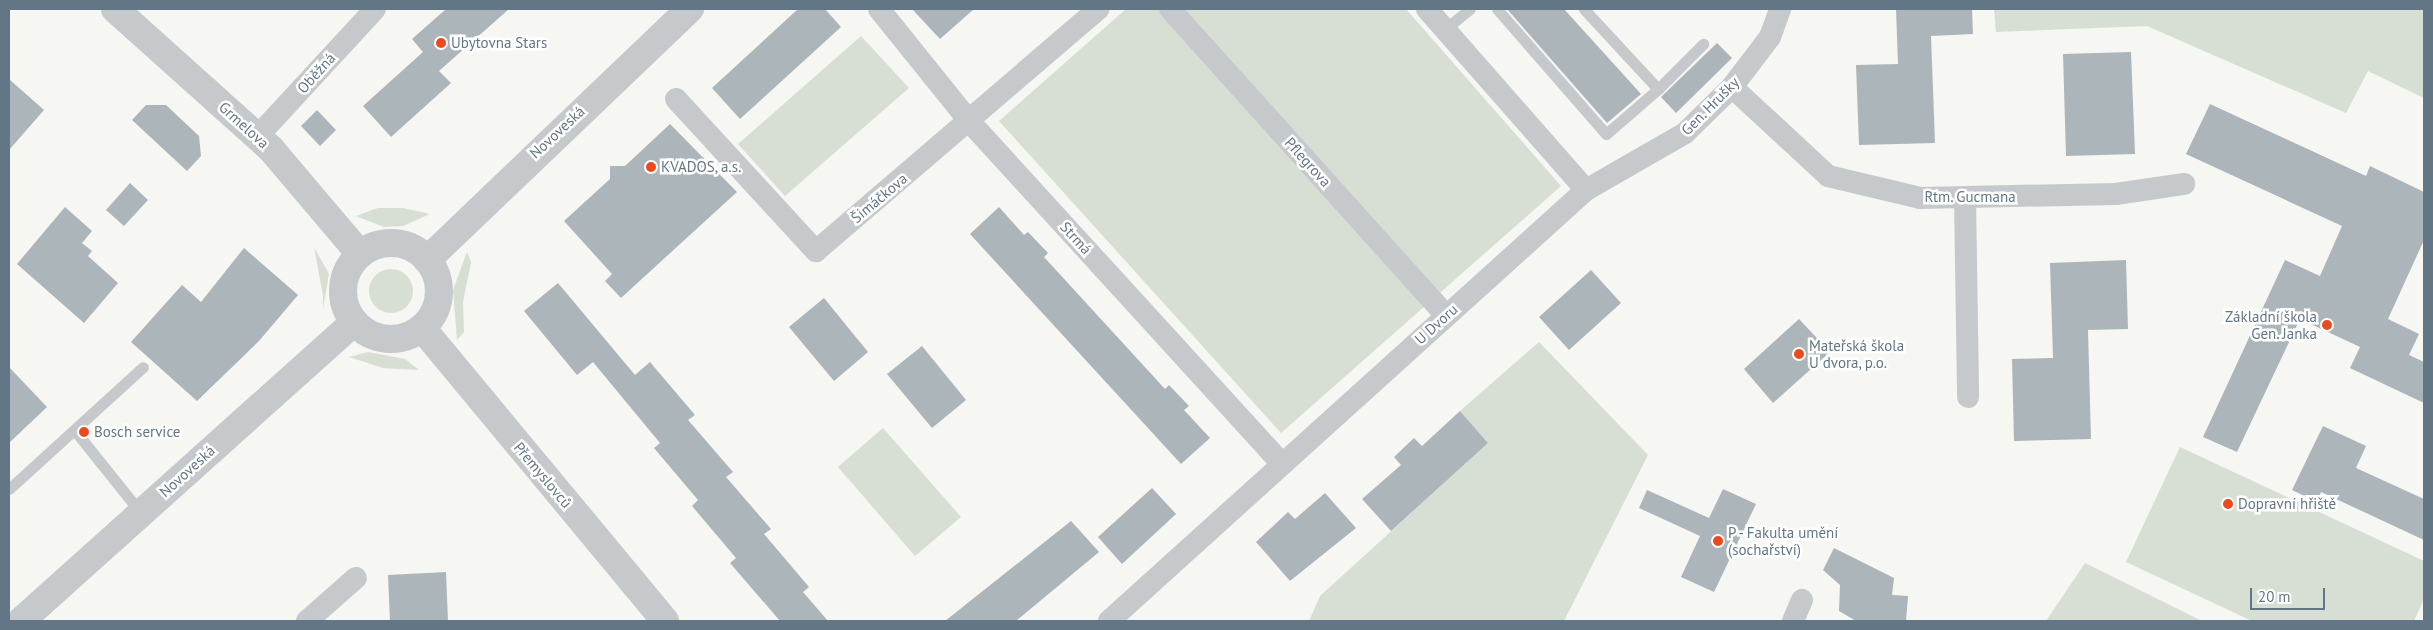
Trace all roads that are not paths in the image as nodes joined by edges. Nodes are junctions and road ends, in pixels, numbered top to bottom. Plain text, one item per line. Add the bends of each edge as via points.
1 (115, 9) edge
2 (375, 9) edge
3 (690, 9) edge
4 (879, 9) edge
5 (1098, 9) edge
6 (1170, 9) edge
7 (1427, 9) edge
8 (1470, 9) edge
9 (1497, 9) edge
10 (1584, 9) edge
11 (1780, 9) edge
12 (1445, 29) junction
13 (1703, 44) dead end
14 (1732, 88) junction
15 (1658, 89) junction
16 (676, 99) dead end
17 (969, 122) junction
18 (257, 137) junction
19 (2184, 184) dead end
20 (1586, 190) junction
21 (1965, 199) junction
22 (360, 254) junction
23 (427, 260) junction
24 (1446, 316) junction
25 (354, 322) junction
26 (422, 328) junction
27 (143, 367) dead end
28 (1968, 397) dead end
29 (76, 432) junction
30 (1280, 462) junction
31 (9, 489) edge
32 (141, 513) junction
33 (356, 578) dead end
34 (1802, 600) dead end
35 (1116, 619) edge
36 (21, 621) edge
37 (307, 621) edge
38 (665, 621) edge
39 (1793, 621) edge

1 - 18 street, Grmelova
2 - 18 street, Oběžná
3 - 23 street, Novoveská
4 - 17 street, Strmá
5 - 17 street, Šimáčkova
6 - 24 street, Pflegrova
7 - 12 street
8 - 12 lane
9 - 15 lane via 1606,134
10 - 15 lane
11 - 14 street, Gen. Hrušky via 1770,37
12 - 20 street
13 - 15 lane
14 - 20 street, Gen. Hrušky via 1685,134
14 - 21 street, Rtm. Gucmana via 1828,176 1920,198
16 - 17 street, Šimáčkova via 816,251
17 - 30 street, Strmá
18 - 22 street, Grmelova
19 - 21 street, Rtm. Gucmana via 2116,194
20 - 24 street, U Dvoru
21 - 28 street
22 - 23 street via 376,245 395,243
22 - 25 street via 348,269 343,287 344,306
23 - 26 street via 436,276 439,295 433,313
24 - 30 street, U Dvoru
25 - 26 street via 368,334 386,339 405,337
25 - 32 street, Novoveská
26 - 38 street, Přemyslovců
27 - 29 lane
29 - 31 lane
29 - 32 lane
30 - 35 street, U Dvoru
32 - 36 street, Novoveská
33 - 37 street
34 - 39 street

